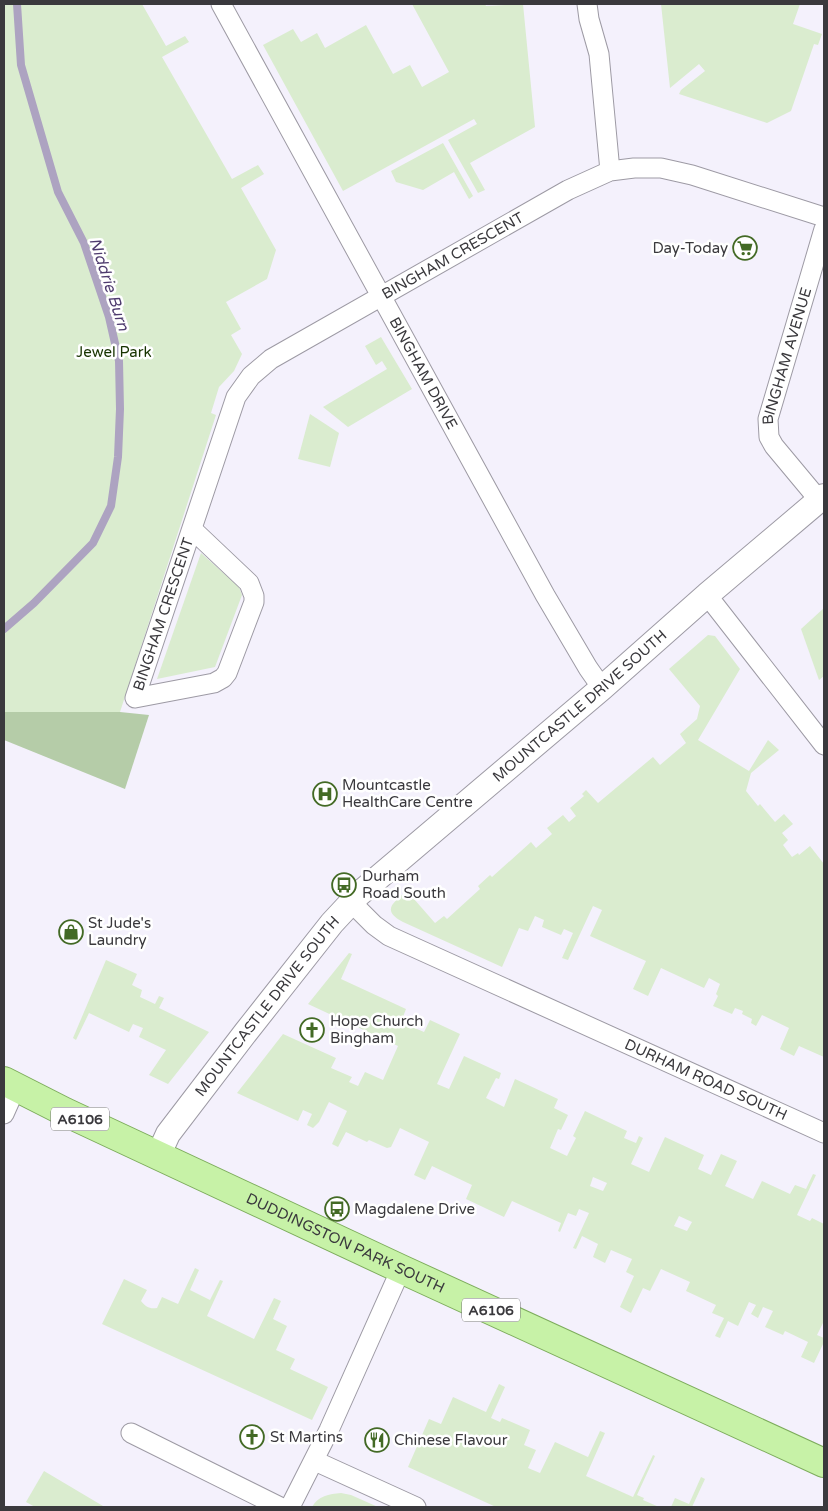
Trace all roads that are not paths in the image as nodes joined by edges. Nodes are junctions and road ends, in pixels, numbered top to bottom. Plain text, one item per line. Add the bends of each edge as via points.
1 (222, 4) edge
2 (587, 4) edge
3 (610, 171) junction
4 (824, 217) edge
5 (824, 229) edge
6 (382, 295) junction
7 (822, 498) edge
8 (192, 529) junction
9 (707, 596) junction
10 (602, 688) junction
11 (824, 746) edge
12 (351, 902) junction
13 (10, 1084) edge
14 (4, 1114) edge
15 (824, 1133) edge
16 (158, 1156) junction
17 (401, 1269) junction
18 (132, 1433) dead end
19 (315, 1461) junction
20 (824, 1463) edge
21 (280, 1507) edge
22 (290, 1507) edge
23 (416, 1507) edge

1 - 6 street, BINGHAM DRIVE
2 - 3 street via 599,54
3 - 4 street, BINGHAM CRESCENT via 648,167 676,171
3 - 6 street, BINGHAM CRESCENT via 568,190
5 - 7 street, BINGHAM AVENUE via 768,419 774,446
6 - 8 street, BINGHAM CRESCENT via 271,359 251,376 236,397
6 - 10 street, BINGHAM DRIVE via 537,582
7 - 9 street, MOUNTCASTLE DRIVE SOUTH
8 - 8 street, BINGHAM CRESCENT via 249,583 254,602 223,678 214,683 135,698
9 - 10 street, MOUNTCASTLE DRIVE SOUTH
9 - 11 street
10 - 12 street, MOUNTCASTLE DRIVE SOUTH
12 - 15 street, DURHAM ROAD SOUTH via 389,936
12 - 16 street, MOUNTCASTLE DRIVE SOUTH via 182,1115
13 - 14 street
13 - 16 main road, DUDDINGSTON PARK SOUTH / A6106
16 - 17 main road, DUDDINGSTON PARK SOUTH / A6106
17 - 19 street
17 - 20 main road, DUDDINGSTON PARK SOUTH / A6106
18 - 21 street
19 - 22 street
19 - 23 street

